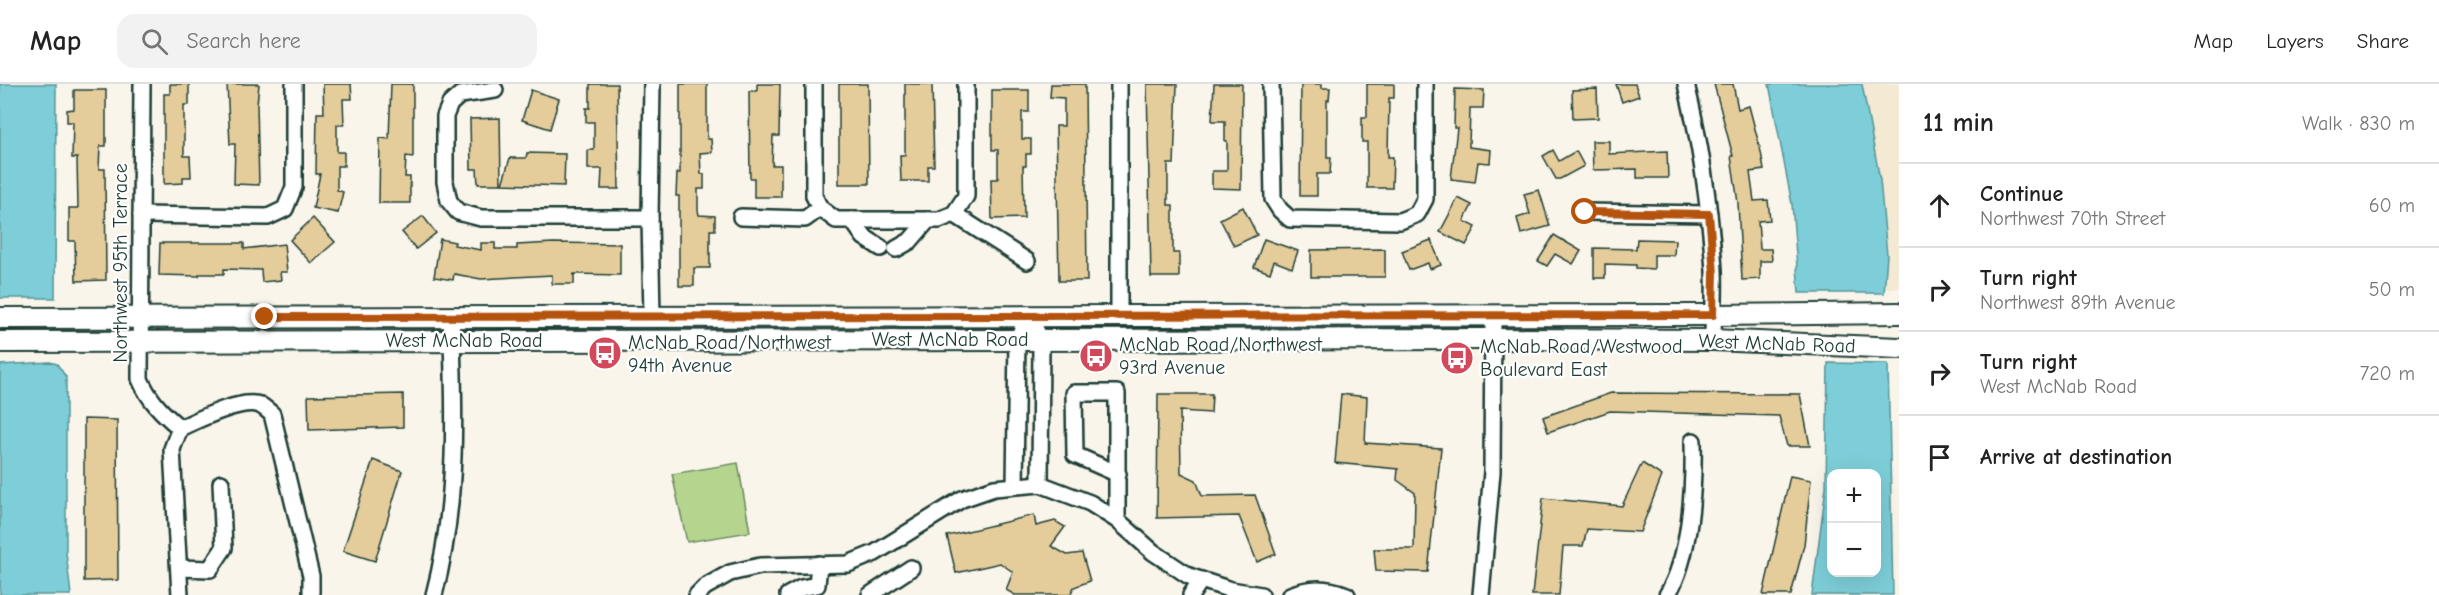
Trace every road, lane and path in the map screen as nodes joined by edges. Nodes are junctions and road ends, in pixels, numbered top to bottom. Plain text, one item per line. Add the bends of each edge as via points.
1 (142, 84) edge
2 (294, 84) edge
3 (652, 84) edge
4 (814, 84) edge
5 (966, 84) edge
6 (1119, 84) edge
7 (1271, 84) edge
8 (1425, 84) edge
9 (1686, 84) edge
10 (495, 90) dead end
11 (820, 208) junction
12 (1585, 212) dead end
13 (954, 214) junction
14 (1709, 214) junction
15 (141, 215) junction
16 (741, 217) dead end
17 (650, 218) junction
18 (852, 220) junction
19 (928, 220) junction
20 (1027, 261) dead end
21 (1899, 313) edge
22 (1119, 315) junction
23 (1493, 315) junction
24 (1713, 315) junction
25 (451, 316) junction
26 (652, 316) junction
27 (1029, 316) junction
28 (141, 317) junction
29 (0, 318) edge
30 (1017, 339) junction
31 (1493, 339) junction
32 (452, 340) junction
33 (1041, 340) junction
34 (1713, 340) junction
35 (0, 342) edge
36 (141, 343) junction
37 (1899, 348) edge
38 (180, 428) junction
39 (1693, 441) dead end
40 (1118, 474) junction
41 (221, 483) dead end
42 (1040, 484) junction
43 (1015, 485) junction
44 (1117, 520) junction
45 (819, 564) junction
46 (179, 568) junction
47 (911, 568) dead end
48 (1201, 579) junction
49 (818, 590) edge
50 (180, 595) edge
51 (311, 595) edge
52 (434, 595) edge
53 (697, 595) edge
54 (788, 595) edge
55 (870, 595) edge
56 (1191, 595) edge
57 (1261, 595) edge
58 (1290, 595) edge
59 (1347, 595) edge
60 (1481, 595) edge
61 (1667, 595) edge

1 - 15 street, Northwest 95th Terrace
2 - 15 street via 294,187 285,209 268,217
3 - 17 street
4 - 11 street via 814,196
5 - 13 street via 966,196
6 - 22 street
7 - 8 street via 1273,199 1280,210 1290,219 1400,221 1417,214 1425,199
9 - 14 street via 1699,137
10 - 17 street via 460,95 445,116 445,182 449,201 458,212 481,218
11 - 16 street via 805,219
11 - 18 street via 836,220
12 - 14 street
13 - 19 street
13 - 20 street
14 - 24 street
15 - 28 street, Northwest 95th Terrace
17 - 26 street
18 - 19 street
18 - 19 street via 864,237 888,248 910,241
21 - 24 main road, West McNab Road
22 - 23 main road, West McNab Road
22 - 27 main road, West McNab Road
23 - 24 main road, West McNab Road
23 - 31 street
24 - 34 street
25 - 26 main road, West McNab Road
25 - 28 main road, West McNab Road
25 - 32 street
26 - 27 main road, West McNab Road
27 - 30 street
27 - 33 street
28 - 29 main road, West McNab Road
28 - 36 street, Northwest 95th Terrace
30 - 32 main road, West McNab Road
30 - 33 main road, West McNab Road
30 - 43 street
31 - 33 main road, West McNab Road
31 - 34 main road, West McNab Road
31 - 60 street via 1492,472
32 - 36 main road, West McNab Road
32 - 52 street via 452,482 445,554
33 - 42 street
34 - 37 main road, West McNab Road
35 - 36 main road, West McNab Road
36 - 38 street, Northwest 95th Terrace via 140,378 146,393 157,409
38 - 46 street via 172,449
38 - 51 street via 247,403 260,405 272,414 311,576
39 - 61 street via 1694,475 1686,537
40 - 40 street via 1117,393 1074,393 1075,455
40 - 44 street
41 - 46 street via 224,548 210,569
42 - 43 street
42 - 44 street via 1090,503
43 - 45 street via 962,500 875,553 848,564
44 - 48 street via 1152,552 1189,576
45 - 49 street
45 - 53 street via 760,566 730,573
46 - 50 street
47 - 55 street
48 - 56 street
48 - 57 street
49 - 54 street via 801,588
58 - 59 street via 1308,588 1329,588

